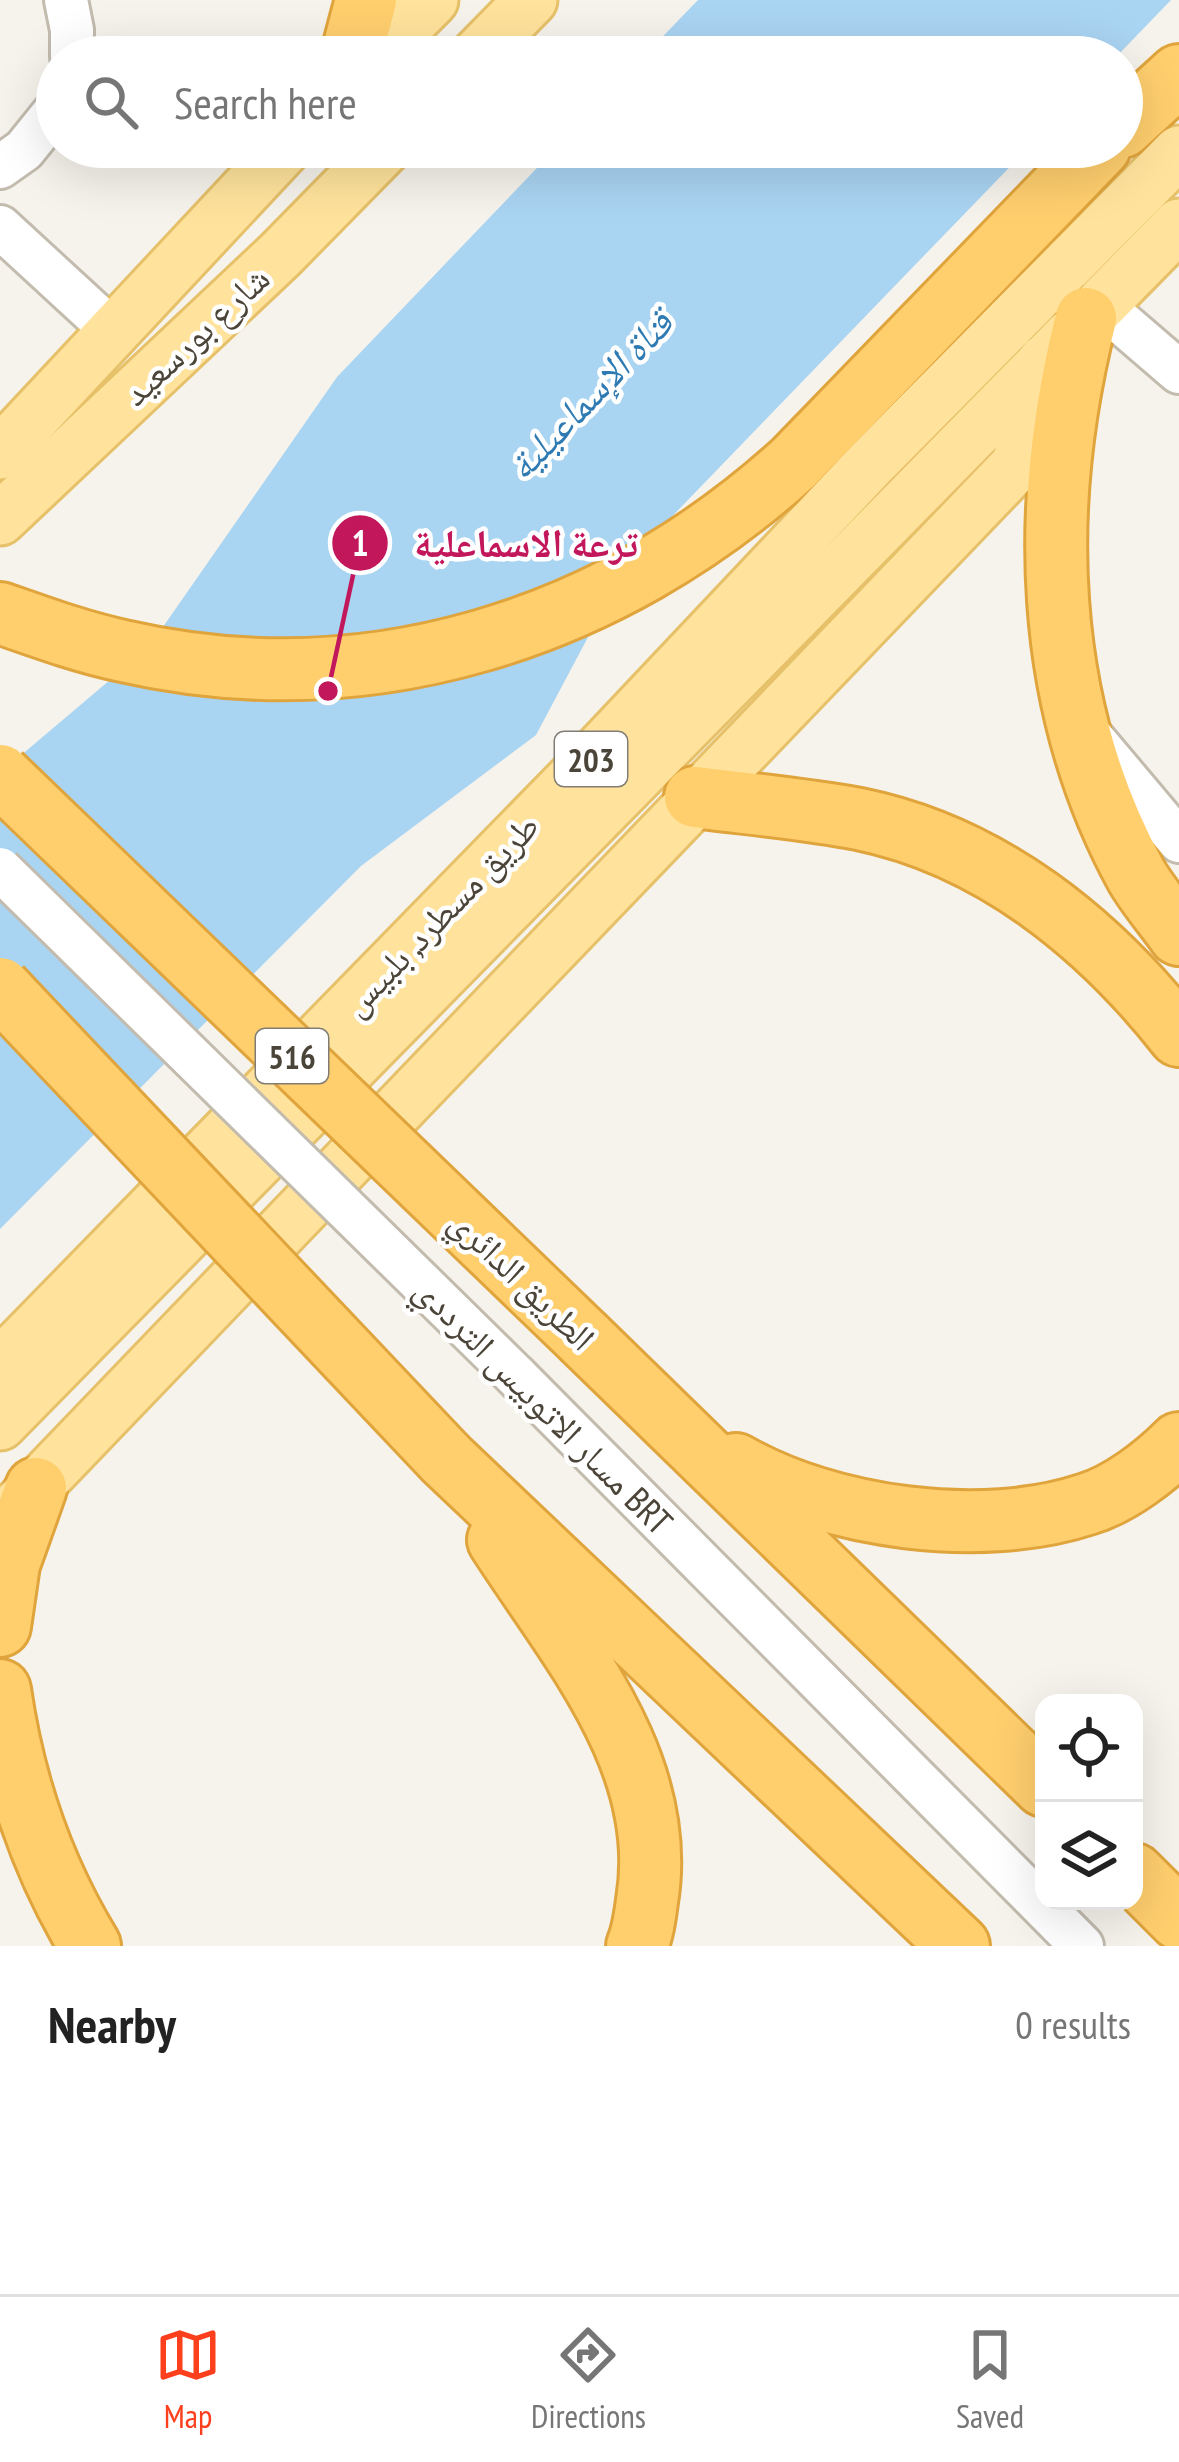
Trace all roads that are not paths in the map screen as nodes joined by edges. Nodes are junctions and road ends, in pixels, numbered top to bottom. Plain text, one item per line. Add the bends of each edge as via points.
1 (66, 0) edge
2 (366, 0) edge
3 (432, 0) edge
4 (531, 0) edge
5 (72, 36) edge
6 (357, 36) edge
7 (396, 36) edge
8 (496, 36) edge
9 (1179, 75) edge
10 (1143, 108) edge
11 (36, 135) edge
12 (1179, 152) edge
13 (0, 167) edge
14 (266, 168) edge
15 (364, 168) edge
16 (1080, 168) edge
17 (1179, 225) edge
18 (0, 227) edge
19 (1093, 312) junction
20 (113, 331) junction
21 (1044, 361) junction
22 (155, 372) junction
23 (1179, 372) edge
24 (0, 453) edge
25 (0, 519) edge
26 (0, 613) edge
27 (1078, 723) junction
28 (0, 775) edge
29 (695, 797) junction
30 (1179, 841) edge
31 (0, 869) edge
32 (1179, 935) edge
33 (0, 988) edge
34 (1179, 1036) edge
35 (0, 1365) edge
36 (0, 1424) edge
37 (677, 1426) junction
38 (1179, 1443) edge
39 (446, 1460) junction
40 (18, 1506) edge
41 (0, 1626) edge
42 (0, 1690) edge
43 (1035, 1777) edge
44 (1143, 1883) edge
45 (1179, 1919) edge
46 (90, 1946) edge
47 (637, 1946) edge
48 (959, 1946) edge
49 (1082, 1946) edge

1 - 5 street
2 - 6 highway
3 - 7 main road
4 - 8 main road
9 - 10 highway
11 - 13 street
12 - 35 main road, طريق مسطرد, بلبيس / 203
14 - 20 main road, شارع بورسعيد
15 - 22 main road, شارع بورسعيد
16 - 26 highway via 794,463 709,534 613,591 510,633 402,660 290,669 178,661
17 - 19 main road, طريق مسطرد, بلبيس / 203
18 - 20 street
19 - 21 main road, طريق مسطرد, بلبيس / 203
19 - 23 street
19 - 27 highway via 1060,434 1055,493 1058,611
20 - 22 main road
20 - 24 main road, شارع بورسعيد
21 - 29 main road via 1038,413 1016,466
21 - 36 main road, طريق مسطرد, بلبيس / 203
22 - 25 main road, شارع بورسعيد
27 - 30 street
27 - 32 highway via 1138,877
28 - 37 highway, الطريق الدائري / 516, bridge
29 - 34 highway via 863,820 949,848 1029,891 1101,947
29 - 40 main road
31 - 49 street, مسار الاتوبيس الترددي BRT, bridge
33 - 39 highway, bridge
37 - 38 highway via 741,1467 818,1500 926,1519 1090,1504 1158,1465
37 - 43 highway, الطريق الدائري / 516
39 - 47 highway via 621,1731 646,1806 652,1871
39 - 48 highway
40 - 41 highway
42 - 46 highway via 29,1817
44 - 45 highway

